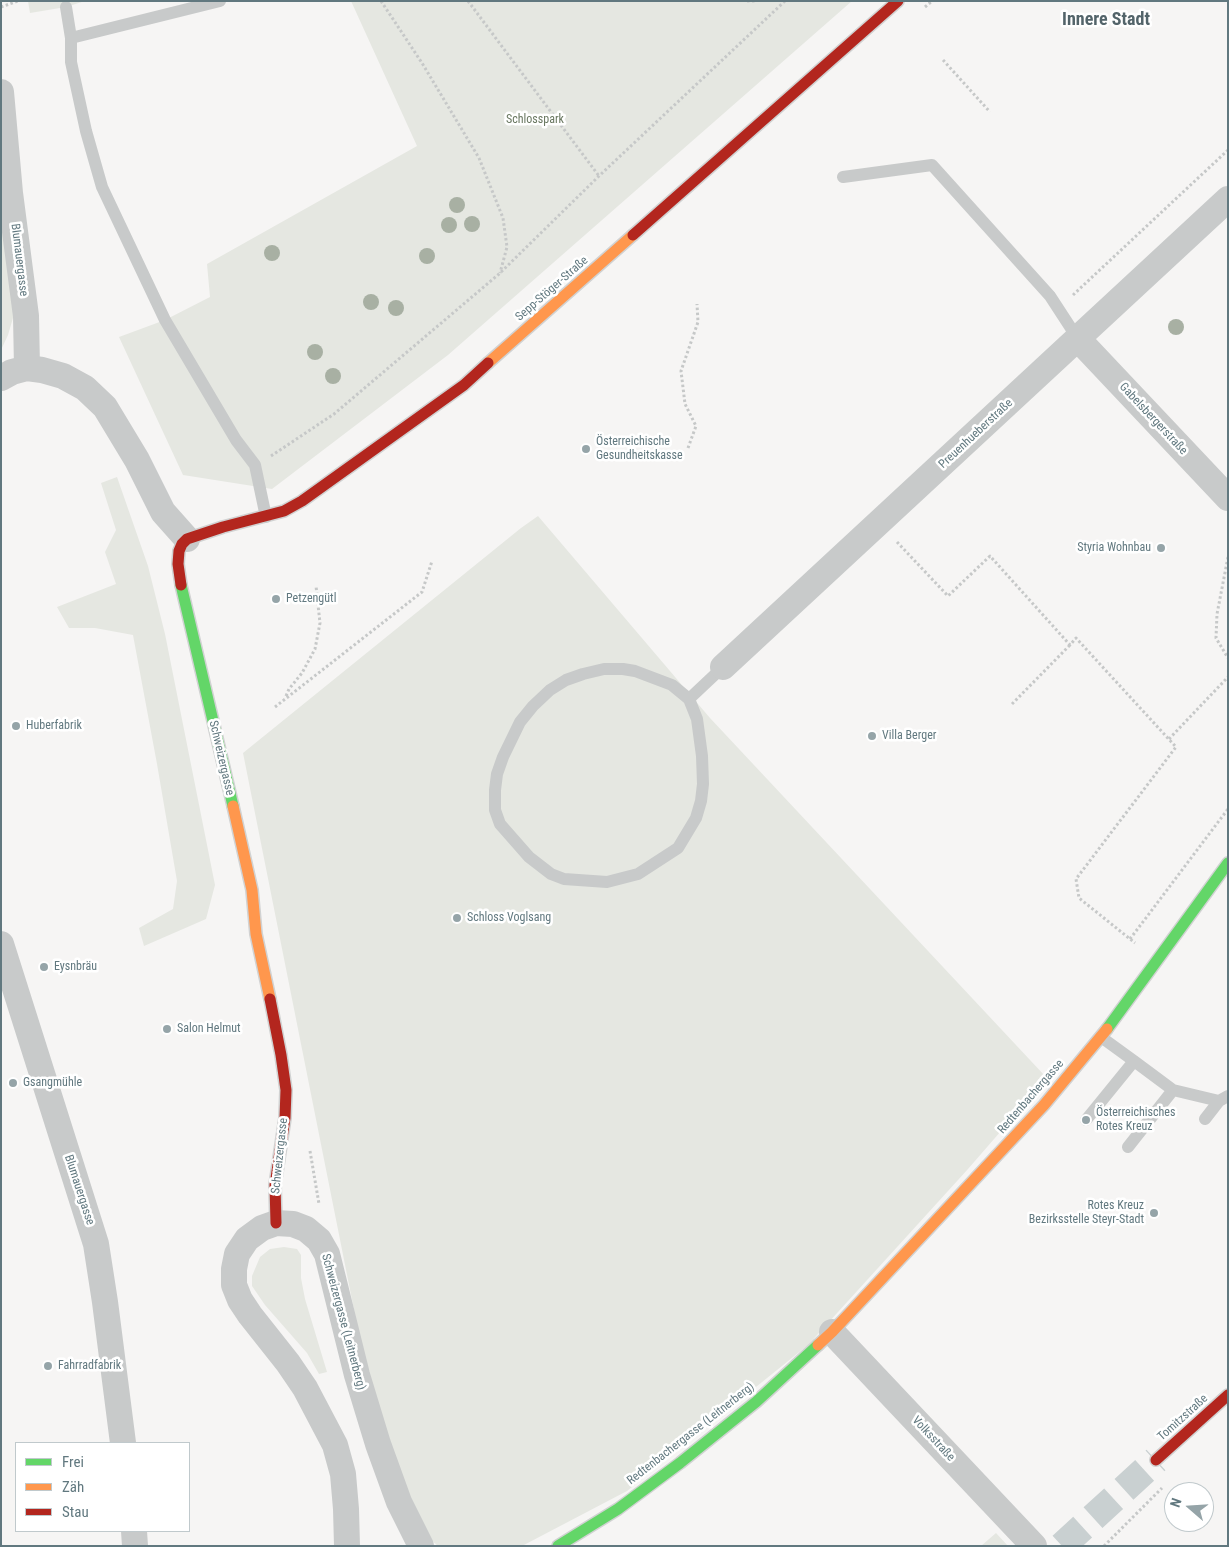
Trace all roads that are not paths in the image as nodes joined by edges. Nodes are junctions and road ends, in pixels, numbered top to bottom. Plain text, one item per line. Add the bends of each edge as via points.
1 (220, 1) edge
2 (898, 1) edge
3 (66, 7) dead end
4 (71, 38) junction
5 (1, 92) edge
6 (843, 177) dead end
7 (1228, 199) edge
8 (1078, 339) junction
9 (27, 368) junction
10 (1, 378) edge
11 (1228, 498) edge
12 (266, 517) junction
13 (187, 539) junction
14 (723, 667) joint
15 (689, 699) junction
16 (1228, 863) edge
17 (1, 944) edge
18 (1101, 1037) junction
19 (1134, 1061) junction
20 (1173, 1090) junction
21 (1223, 1098) edge
22 (1205, 1119) dead end
23 (1086, 1120) dead end
24 (1128, 1147) dead end
25 (276, 1223) junction
26 (832, 1332) junction
27 (1228, 1395) edge
28 (123, 1442) edge
29 (1156, 1460) tunnel mouth
30 (134, 1532) edge
31 (563, 1545) edge
32 (135, 1546) edge
33 (347, 1546) edge
34 (421, 1546) edge
35 (1034, 1546) edge

1 - 4 lane
2 - 12 street, Sepp-Stöger-Straße via 464,385 302,501
3 - 4 lane
4 - 12 lane via 71,62 102,188 165,320 236,440 255,465
5 - 9 street, Blumauergasse via 26,316
6 - 8 lane via 932,165 1050,296
7 - 8 street, Preuenhueberstraße
8 - 11 street, Gabelsbergerstraße
8 - 14 street, Preuenhueberstraße
9 - 10 street
9 - 13 street via 63,376 85,388 105,407 163,512
12 - 13 street, Sepp-Stöger-Straße
13 - 25 street, Schweizergasse via 179,551 181,584 252,890 256,934 286,1090 276,1185
14 - 15 lane
15 - 15 lane via 672,685 623,669 583,674 550,690 520,722 503,757 495,790 495,810 500,824 551,874 577,881 607,882 638,874 678,848 696,818 703,784 697,719
16 - 18 street, Redtenbachergasse
17 - 28 street, Blumauergasse via 96,1244
18 - 19 lane
18 - 26 street, Redtenbachergasse via 1044,1105
19 - 20 lane
19 - 23 lane
20 - 21 lane
20 - 24 lane
21 - 22 lane
25 - 33 street via 247,1239 237,1254 234,1285 250,1315 305,1388 335,1445 343,1474
25 - 34 street, Schweizergasse (Leitnerberg) via 306,1229 327,1254 378,1444 399,1502
26 - 31 street, Redtenbachergasse (Leitnerberg) via 756,1402 680,1463
26 - 35 street, Volksstraße
27 - 29 street, Tomitzstraße
30 - 32 street

